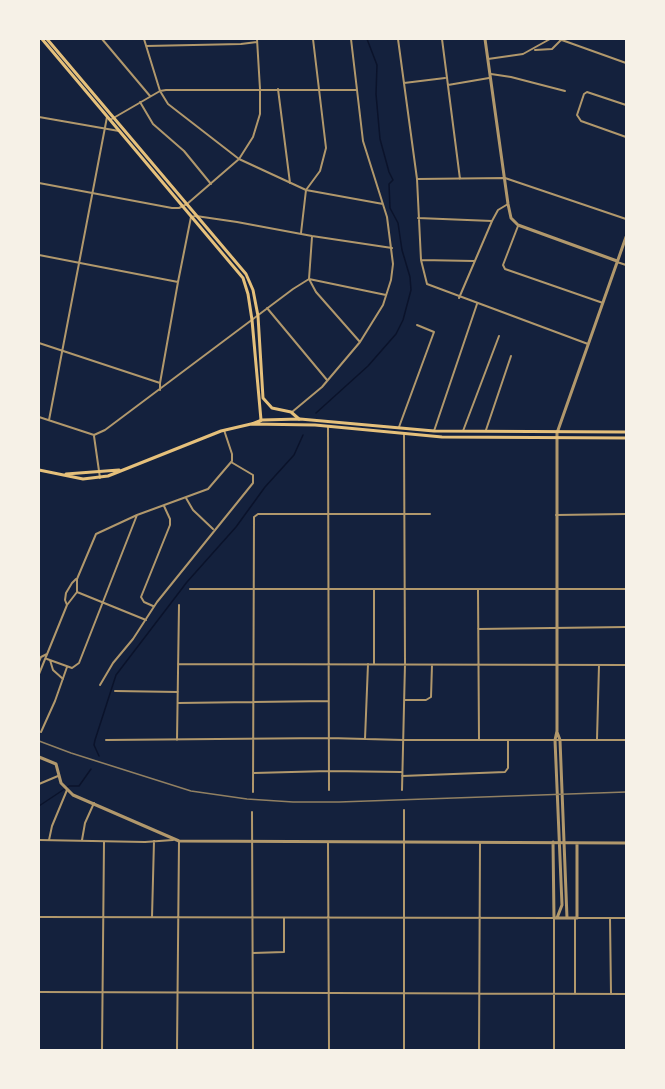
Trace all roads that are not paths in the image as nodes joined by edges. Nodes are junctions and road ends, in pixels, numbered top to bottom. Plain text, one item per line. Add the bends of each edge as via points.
1 (44, 39) edge
2 (102, 39) edge
3 (144, 39) edge
4 (314, 39) edge
5 (351, 39) edge
6 (398, 39) edge
7 (442, 39) edge
8 (485, 39) edge
9 (550, 39) edge
10 (257, 40) edge
11 (560, 40) edge
12 (146, 46) junction
13 (533, 50) junction
14 (488, 59) junction
15 (626, 63) edge
16 (491, 76) junction
17 (447, 78) junction
18 (404, 83) junction
19 (448, 85) junction
20 (260, 89) junction
21 (278, 90) junction
22 (320, 90) junction
23 (357, 90) junction
24 (160, 91) junction
25 (565, 91) dead end
26 (150, 96) junction
27 (140, 102) junction
28 (626, 105) edge
29 (39, 117) edge
30 (110, 118) junction
31 (103, 129) junction
32 (120, 131) junction
33 (626, 136) edge
34 (239, 159) junction
35 (505, 178) junction
36 (417, 179) junction
37 (460, 179) junction
38 (39, 183) edge
39 (290, 183) junction
40 (211, 184) junction
41 (306, 190) junction
42 (91, 193) junction
43 (383, 204) junction
44 (508, 204) junction
45 (185, 205) junction
46 (196, 216) junction
47 (191, 217) junction
48 (418, 218) junction
49 (626, 219) edge
50 (492, 221) junction
51 (518, 225) junction
52 (301, 234) junction
53 (312, 236) junction
54 (626, 237) edge
55 (392, 248) junction
56 (39, 255) edge
57 (421, 260) junction
58 (474, 261) junction
59 (617, 261) junction
60 (78, 263) junction
61 (626, 265) edge
62 (309, 279) junction
63 (177, 282) junction
64 (387, 295) junction
65 (459, 298) junction
66 (603, 303) junction
67 (477, 304) junction
68 (267, 308) junction
69 (258, 316) junction
70 (252, 320) junction
71 (417, 325) dead end
72 (499, 336) dead end
73 (360, 342) junction
74 (39, 343) edge
75 (588, 344) junction
76 (62, 351) junction
77 (511, 356) dead end
78 (327, 381) junction
79 (160, 383) junction
80 (160, 390) junction
81 (269, 406) junction
82 (291, 412) junction
83 (261, 414) junction
84 (39, 417) edge
85 (300, 419) junction
86 (49, 420) junction
87 (262, 422) junction
88 (328, 426) junction
89 (224, 429) junction
90 (398, 429) junction
91 (434, 431) junction
92 (463, 432) junction
93 (626, 432) edge
94 (485, 433) junction
95 (557, 433) junction
96 (405, 434) junction
97 (94, 435) junction
98 (626, 438) edge
99 (557, 439) junction
100 (231, 462) junction
101 (39, 470) edge
102 (121, 470) junction
103 (99, 472) junction
104 (65, 474) junction
105 (100, 478) junction
106 (186, 498) junction
107 (164, 506) junction
108 (404, 514) junction
109 (430, 514) dead end
110 (626, 514) edge
111 (137, 515) junction
112 (328, 515) junction
113 (556, 515) junction
114 (214, 530) junction
115 (77, 579) junction
116 (253, 588) junction
117 (190, 589) dead end
118 (329, 589) junction
119 (374, 589) junction
120 (557, 589) junction
121 (626, 589) edge
122 (403, 590) junction
123 (478, 590) junction
124 (77, 592) junction
125 (103, 602) junction
126 (67, 605) junction
127 (179, 605) dead end
128 (154, 606) junction
129 (146, 620) junction
130 (626, 627) edge
131 (557, 628) junction
132 (478, 630) junction
133 (48, 653) junction
134 (45, 658) junction
135 (50, 660) junction
136 (39, 662) edge
137 (254, 663) junction
138 (329, 663) junction
139 (368, 663) junction
140 (374, 663) junction
141 (178, 664) junction
142 (405, 664) junction
143 (432, 665) junction
144 (478, 665) junction
145 (558, 665) junction
146 (598, 665) junction
147 (626, 665) edge
148 (67, 667) junction
149 (39, 674) edge
150 (63, 679) junction
151 (100, 685) dead end
152 (115, 691) dead end
153 (178, 692) junction
154 (405, 700) junction
155 (329, 701) junction
156 (254, 702) junction
157 (178, 703) junction
158 (557, 731) junction
159 (41, 732) dead end
160 (329, 738) junction
161 (253, 739) junction
162 (365, 739) junction
163 (106, 740) dead end
164 (177, 740) junction
165 (403, 740) junction
166 (479, 740) junction
167 (508, 740) junction
168 (555, 740) junction
169 (560, 740) junction
170 (597, 740) junction
171 (626, 740) edge
172 (39, 757) edge
173 (329, 771) junction
174 (254, 773) junction
175 (402, 774) junction
176 (59, 775) junction
177 (39, 784) edge
178 (66, 790) junction
179 (329, 790) dead end
180 (402, 790) dead end
181 (254, 792) dead end
182 (94, 803) junction
183 (404, 810) dead end
184 (252, 812) dead end
185 (39, 840) edge
186 (49, 840) junction
187 (173, 840) junction
188 (82, 841) junction
189 (154, 841) junction
190 (179, 841) junction
191 (104, 842) junction
192 (403, 842) junction
193 (480, 842) junction
194 (553, 842) junction
195 (251, 843) junction
196 (328, 843) junction
197 (577, 843) junction
198 (626, 843) edge
199 (103, 916) junction
200 (152, 916) junction
201 (39, 917) edge
202 (178, 918) junction
203 (253, 918) junction
204 (284, 918) junction
205 (328, 918) junction
206 (404, 918) junction
207 (479, 918) junction
208 (556, 918) junction
209 (567, 918) junction
210 (576, 918) junction
211 (610, 918) junction
212 (626, 918) edge
213 (253, 953) junction
214 (39, 992) edge
215 (103, 993) junction
216 (575, 993) junction
217 (177, 994) junction
218 (253, 994) junction
219 (329, 994) junction
220 (404, 994) junction
221 (479, 994) junction
222 (554, 994) junction
223 (610, 994) junction
224 (626, 994) edge
225 (102, 1050) edge
226 (177, 1050) edge
227 (253, 1050) edge
228 (328, 1050) edge
229 (404, 1050) edge
230 (479, 1050) edge
231 (554, 1050) edge

1 - 30 main road
2 - 26 street
3 - 12 street
4 - 22 street
5 - 23 street
6 - 18 street
7 - 17 street
8 - 14 street
9 - 13 street
10 - 12 street via 241,44
10 - 20 street
11 - 13 street via 552,49
11 - 15 street
12 - 24 street
13 - 14 street
14 - 16 street
16 - 19 street
16 - 25 street
16 - 35 street
17 - 18 street
17 - 19 street
18 - 36 street
19 - 37 street
20 - 21 street
20 - 24 street
20 - 34 street via 257,126
21 - 22 street
21 - 39 street
22 - 23 street
22 - 41 street via 326,148 315,180
23 - 43 street via 364,148
24 - 26 street
24 - 34 street via 168,104
26 - 27 street
27 - 30 street
27 - 40 street via 153,124 184,151
28 - 33 street via 588,92 577,115
29 - 31 street
30 - 31 street
30 - 32 main road
30 - 45 main road
31 - 32 street
31 - 42 street
32 - 45 main road
34 - 39 street
34 - 40 street
35 - 37 street
35 - 44 street
35 - 49 street
36 - 37 street
36 - 48 street
38 - 42 street
39 - 41 street
40 - 45 street
41 - 43 street
41 - 52 street
42 - 45 street via 172,208
42 - 60 street
43 - 55 street
44 - 50 street via 498,210
44 - 51 street
45 - 46 main road
45 - 47 main road
46 - 47 street
46 - 52 street
46 - 69 main road via 246,274
47 - 63 street
47 - 70 main road via 243,278
48 - 50 street
48 - 57 street
50 - 58 street
51 - 59 street
51 - 66 street via 504,268
52 - 53 street
53 - 55 street
53 - 62 street
54 - 59 street
55 - 64 street
56 - 60 street
57 - 58 street
57 - 65 street via 426,282
58 - 65 street
59 - 61 street
59 - 66 street
60 - 63 street
60 - 76 street
62 - 64 street
62 - 68 street
62 - 73 street
63 - 79 street
64 - 73 street
65 - 67 street
66 - 75 street
67 - 75 street
67 - 91 street
68 - 69 street
68 - 78 street
69 - 70 street
69 - 81 main road via 263,398
70 - 80 street
70 - 83 main road
71 - 90 street via 434,332
72 - 92 street
73 - 78 street
74 - 76 street
75 - 95 street
76 - 79 street
76 - 86 street
77 - 94 street
78 - 82 street
79 - 80 street
80 - 97 street
81 - 82 main road
81 - 83 main road
82 - 85 main road
83 - 87 main road
84 - 86 street
85 - 87 main road
85 - 90 main road
86 - 97 street
87 - 88 main road
87 - 89 main road
88 - 96 main road
88 - 112 street
89 - 100 street
89 - 102 main road
90 - 91 main road
91 - 92 main road
92 - 94 main road
93 - 95 main road
94 - 95 main road
95 - 99 street
96 - 99 main road
96 - 108 street
97 - 103 street
98 - 99 main road
99 - 113 street
100 - 106 street via 208,489
100 - 114 street via 255,480
101 - 104 main road
102 - 103 main road
102 - 105 main road
103 - 104 main road
103 - 105 street
104 - 105 main road
106 - 107 street
106 - 114 street
107 - 111 street
107 - 128 street via 170,525 141,597
108 - 109 street
108 - 112 street
108 - 122 street
110 - 113 street
111 - 115 street via 96,534
111 - 125 street
112 - 116 street via 254,517
112 - 118 street
113 - 120 street
114 - 128 street
115 - 124 street
115 - 126 street via 66,592
116 - 117 street
116 - 118 street
116 - 137 street
118 - 119 street
118 - 138 street
119 - 122 street
119 - 140 street
120 - 121 street
120 - 123 street
120 - 131 street
122 - 123 street
122 - 142 street
123 - 132 street
124 - 125 street
124 - 126 street
125 - 129 street
125 - 148 street via 79,663 74,668
126 - 133 street
127 - 141 street
128 - 129 street
129 - 151 street
130 - 131 street
131 - 132 street
131 - 145 street
132 - 144 street
133 - 134 street
133 - 136 street
134 - 135 street
134 - 149 street
135 - 148 street
135 - 150 street via 53,670
137 - 138 street
137 - 141 street
137 - 156 street
138 - 139 street
138 - 155 street
139 - 140 street
139 - 162 street
140 - 142 street
141 - 153 street
142 - 143 street
142 - 154 street
143 - 144 street
143 - 154 street via 430,697
144 - 145 street
144 - 166 street
145 - 146 street
145 - 158 street
146 - 147 street
146 - 170 street
148 - 150 street
150 - 159 street
152 - 153 street
153 - 157 street
154 - 165 street
155 - 156 street
155 - 160 street
156 - 157 street
156 - 161 street
157 - 164 street
158 - 168 street
158 - 169 street
160 - 161 street
160 - 162 street
160 - 173 street
161 - 164 street
161 - 174 street
162 - 165 street
163 - 164 street
165 - 166 street
165 - 175 street
166 - 167 street
167 - 168 street
167 - 175 street via 505,772
168 - 169 street
168 - 208 street via 562,905
169 - 170 street
169 - 209 street
170 - 171 street
172 - 176 street via 56,764
173 - 174 street
173 - 175 street
173 - 179 street
174 - 181 street
175 - 180 street
176 - 177 street
176 - 178 street
178 - 182 street
178 - 186 street
182 - 187 street
182 - 188 street
183 - 192 street
184 - 195 street
185 - 186 street
186 - 188 street
187 - 189 street
187 - 190 street
188 - 191 street
189 - 191 street
189 - 200 street
190 - 195 street
190 - 202 street
191 - 199 street
192 - 193 street
192 - 196 street
192 - 206 street
193 - 194 street
193 - 207 street
194 - 197 street
194 - 208 street
195 - 196 street
195 - 203 street
196 - 205 street
197 - 198 street
197 - 210 street
199 - 200 street
199 - 201 street
199 - 215 street
200 - 202 street
202 - 203 street
202 - 217 street
203 - 204 street
203 - 213 street
204 - 205 street
204 - 213 street via 284,952
205 - 206 street
205 - 219 street
206 - 207 street
206 - 220 street
207 - 208 street
207 - 221 street
208 - 209 street
208 - 222 street
209 - 210 street
210 - 211 street
210 - 216 street
211 - 212 street
211 - 223 street
213 - 218 street
214 - 215 street
215 - 217 street
215 - 225 street
216 - 222 street
216 - 223 street
217 - 218 street
217 - 226 street
218 - 219 street
218 - 227 street
219 - 220 street
219 - 228 street
220 - 221 street
220 - 229 street
221 - 222 street
221 - 230 street
222 - 231 street
223 - 224 street

